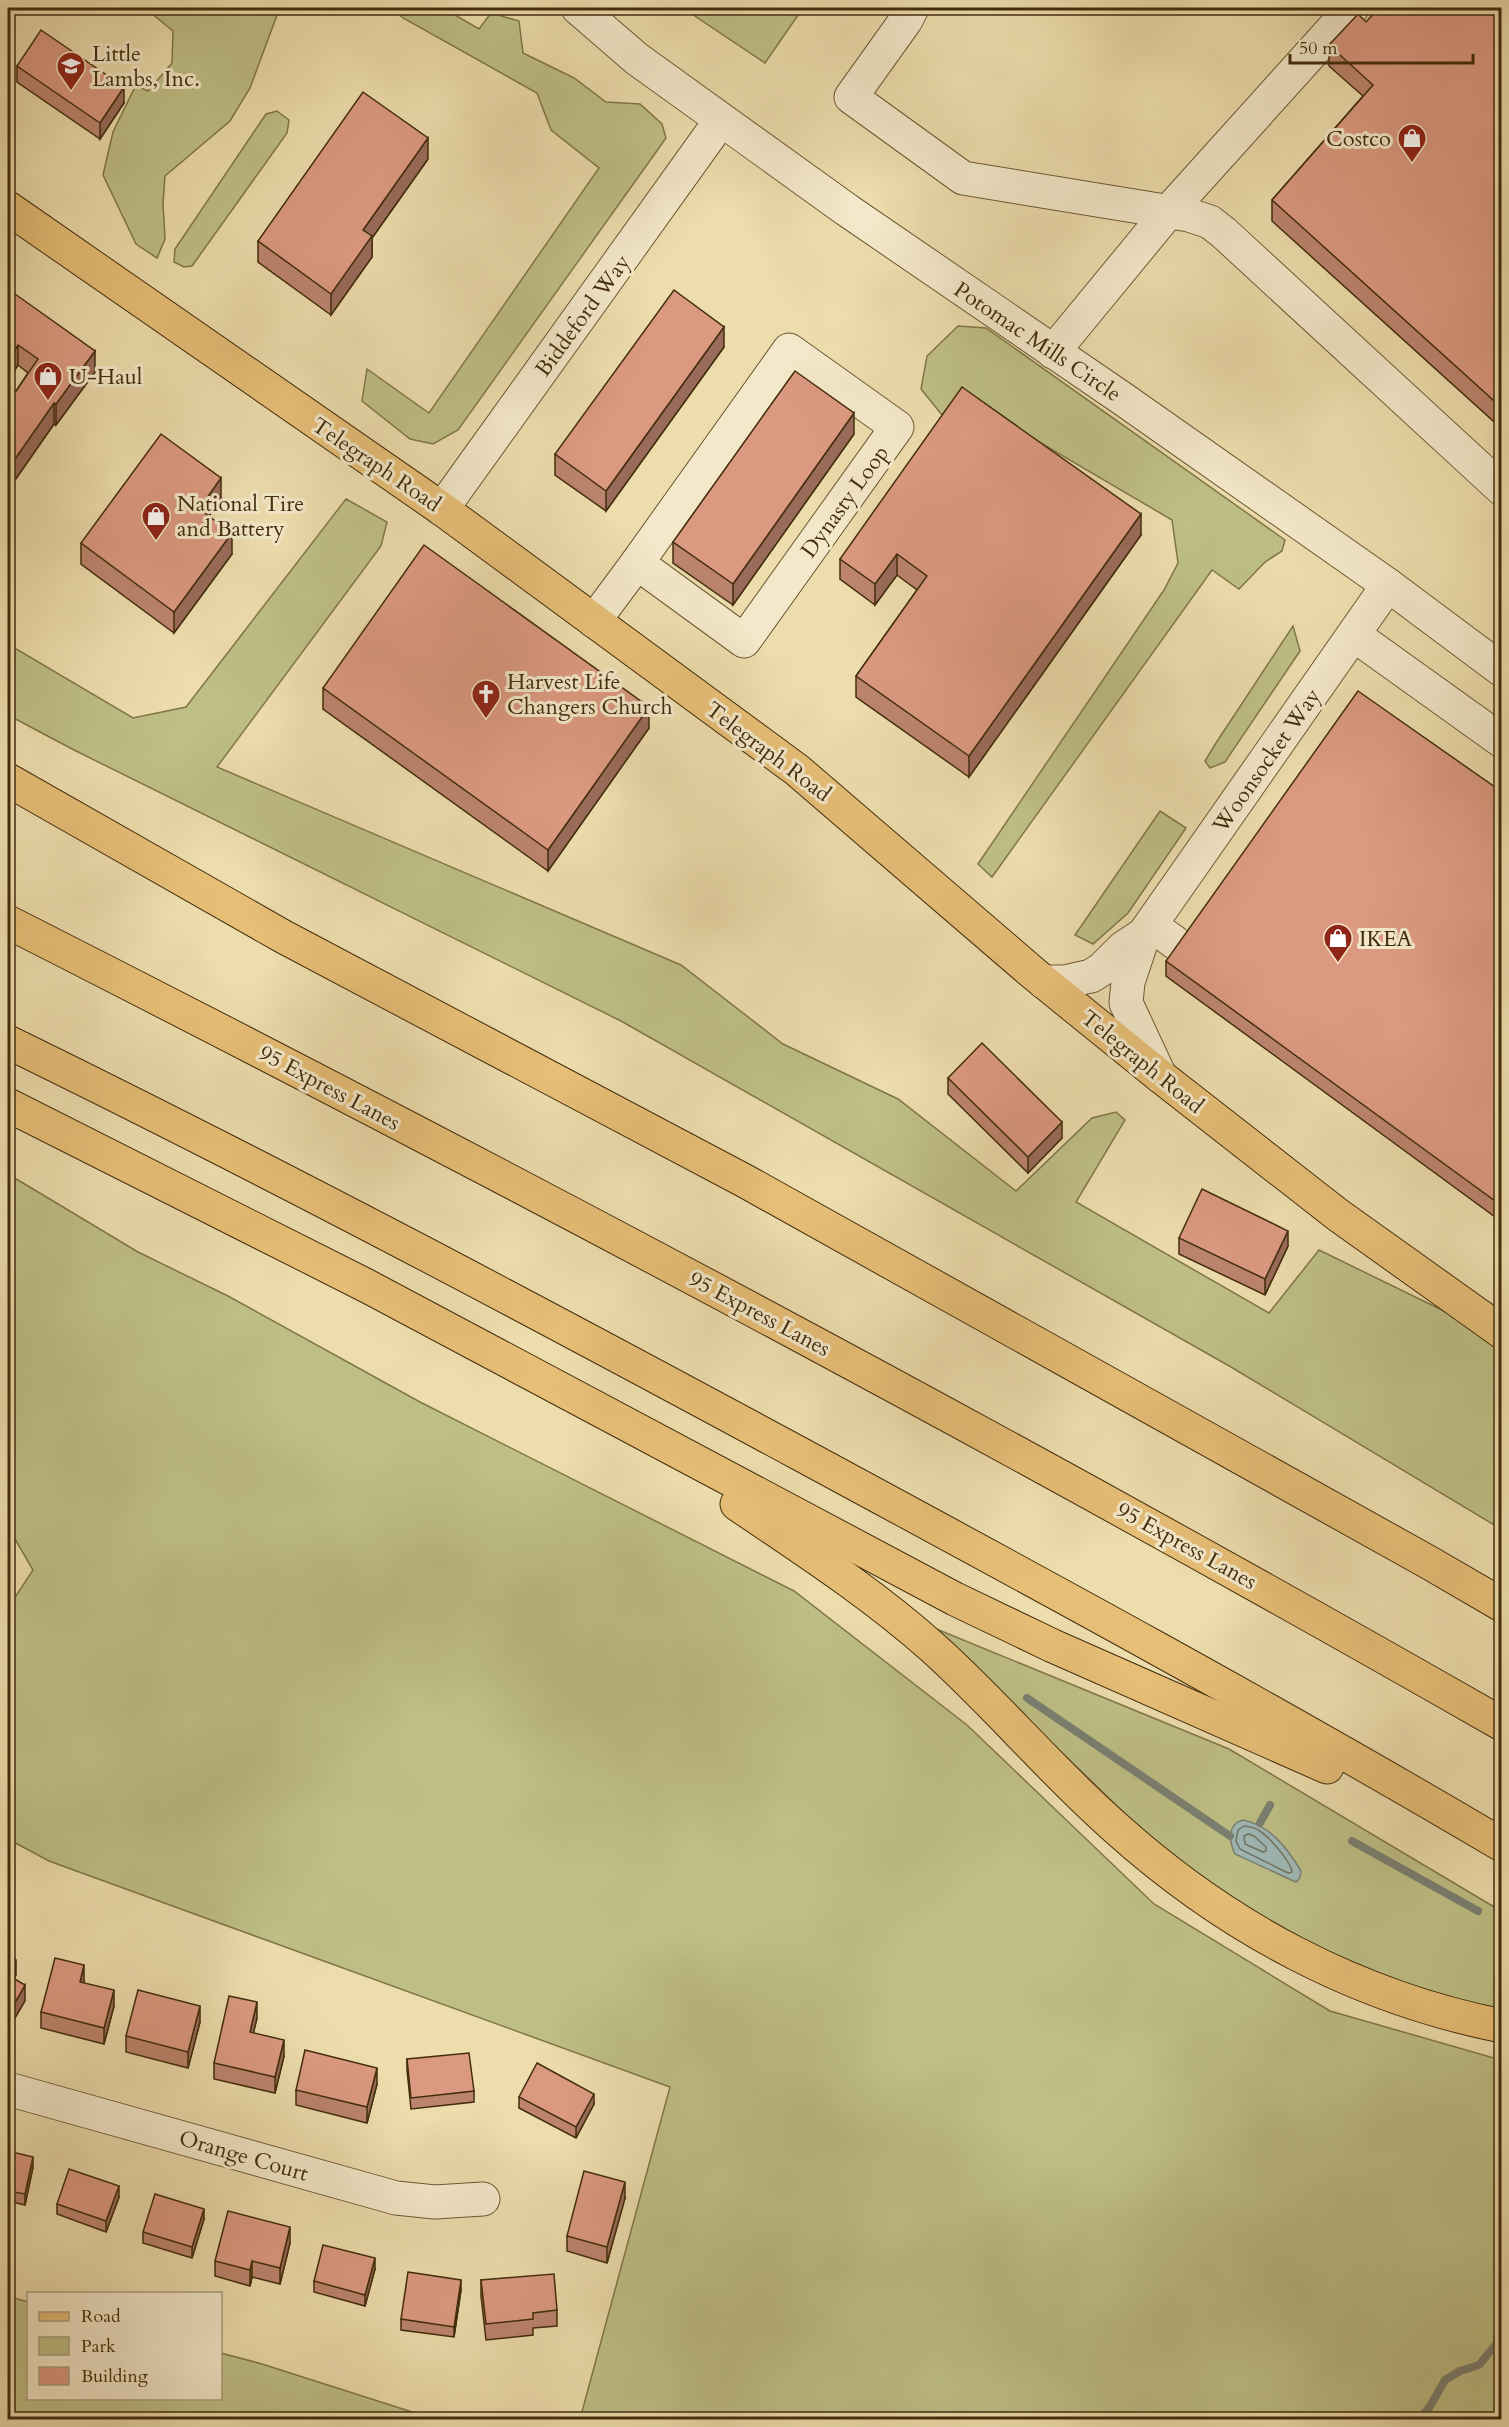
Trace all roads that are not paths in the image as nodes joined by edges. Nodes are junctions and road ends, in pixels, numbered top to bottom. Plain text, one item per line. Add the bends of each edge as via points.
1 (578, 8) edge
2 (912, 8) edge
3 (1352, 8) edge
4 (721, 120) junction
5 (8, 208) edge
6 (1169, 212) junction
7 (1053, 351) junction
8 (1502, 489) edge
9 (442, 509) junction
10 (637, 563) junction
11 (1388, 585) junction
12 (594, 621) junction
13 (1354, 635) junction
14 (1502, 670) edge
15 (1502, 741) edge
16 (8, 780) edge
17 (8, 805) edge
18 (8, 922) edge
19 (1147, 930) junction
20 (284, 937) junction
21 (1185, 950) edge
22 (1044, 982) junction
23 (8, 1042) edge
24 (1160, 1076) junction
25 (8, 1105) edge
26 (8, 1121) edge
27 (161, 1183) junction
28 (1502, 1332) edge
29 (596, 1409) junction
30 (1502, 1605) edge
31 (1502, 1724) edge
32 (1499, 1843) edge
33 (1502, 2026) edge
34 (8, 2089) edge
35 (483, 2199) dead end

1 - 4 street, Potomac Mills Circle via 637,59
2 - 6 street via 851,97 963,178
3 - 6 street
4 - 7 street, Potomac Mills Circle
4 - 9 street, Biddeford Way
5 - 9 main road, Telegraph Road
6 - 7 street
6 - 8 street via 1200,218 1224,233
7 - 11 street, Potomac Mills Circle
9 - 12 main road, Telegraph Road
10 - 10 street, Dynasty Loop via 789,350 897,428 744,641
10 - 12 street, Dynasty Loop
11 - 13 street, Woonsocket Way
11 - 14 street, Potomac Mills Circle
12 - 22 main road, Telegraph Road via 798,770
13 - 15 street
13 - 19 street, Woonsocket Way
16 - 20 main road
17 - 20 main road
18 - 31 main road, 95 Express Lanes via 680,1270 1119,1507
19 - 21 street
19 - 22 street, Woonsocket Way via 1091,976
19 - 24 street, Woonsocket Way via 1128,982 1126,1004
20 - 30 main road via 746,1180
22 - 24 main road, Telegraph Road
23 - 32 main road via 533,1310 1087,1609
24 - 28 main road, Telegraph Road via 1347,1222
25 - 27 main road
26 - 27 main road
27 - 29 main road via 367,1286
29 - 32 main road via 1013,1627
29 - 33 main road via 886,1607 933,1648 1114,1827 1172,1876 1296,1954 1359,1984
34 - 35 street, Orange Court via 396,2198 435,2202

